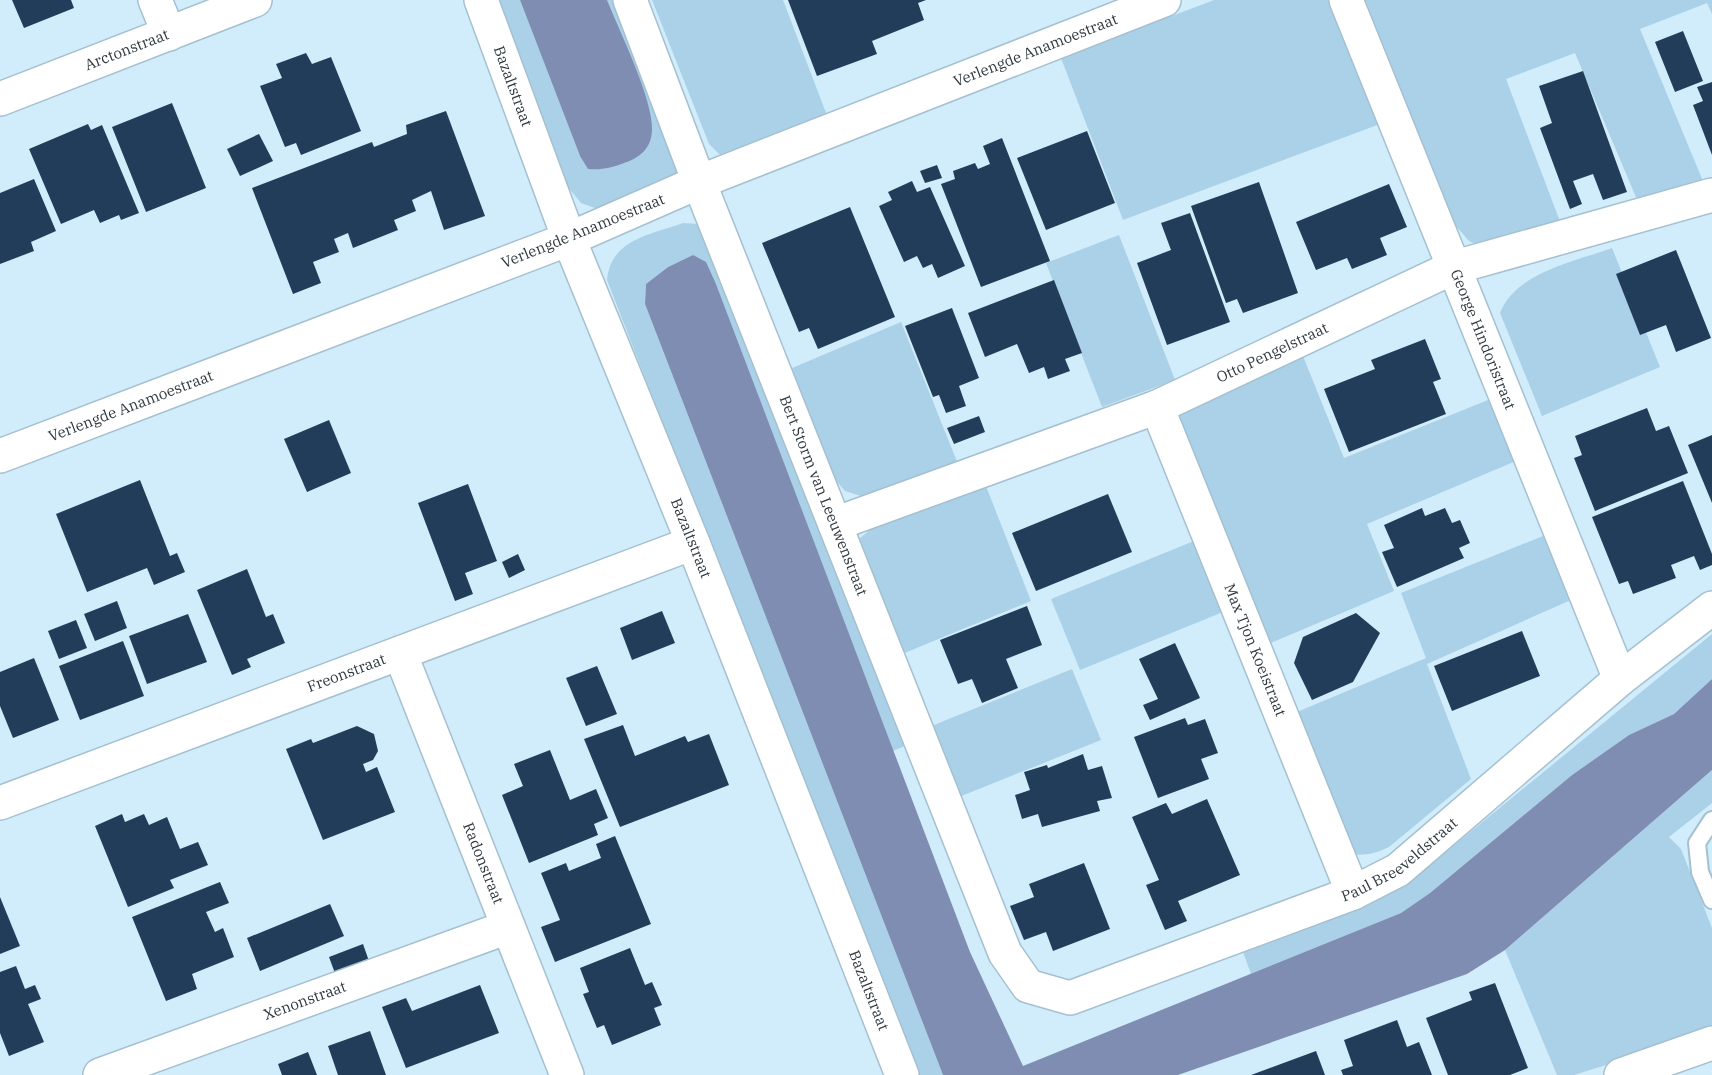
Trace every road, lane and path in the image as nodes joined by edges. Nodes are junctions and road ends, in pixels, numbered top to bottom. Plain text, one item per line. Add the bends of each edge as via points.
1 (155, 0) edge
2 (255, 0) edge
3 (481, 0) edge
4 (630, 0) edge
5 (1164, 0) edge
6 (1346, 0) edge
7 (169, 34) junction
8 (0, 99) edge
9 (699, 182) junction
10 (1712, 195) edge
11 (569, 239) junction
12 (1452, 268) junction
13 (1157, 407) junction
14 (0, 456) edge
15 (835, 524) junction
16 (693, 543) junction
17 (1712, 608) edge
18 (400, 653) junction
19 (1620, 679) junction
20 (0, 803) edge
21 (1712, 820) edge
22 (1353, 893) junction
23 (1712, 900) edge
24 (508, 927) junction
25 (1028, 986) joint
26 (1712, 1042) edge
27 (100, 1075) edge
28 (567, 1075) edge
29 (902, 1075) edge
30 (1622, 1075) edge

1 - 7 street
2 - 7 street, Arctonstraat
3 - 11 street, Bazaltstraat
4 - 9 street, Bert Storm van Leeuwenstraat
5 - 9 street, Verlengde Anamoestraat
6 - 12 street, George Hindoristraat
7 - 8 street, Arctonstraat
9 - 11 street, Verlengde Anamoestraat
9 - 15 street, Bert Storm van Leeuwenstraat
10 - 12 street, Otto Pengelstraat
11 - 14 street, Verlengde Anamoestraat
11 - 16 street, Bazaltstraat
12 - 13 street, Otto Pengelstraat
12 - 19 street, George Hindoristraat
13 - 15 street, Otto Pengelstraat
13 - 22 street, Max Tjon Koeistraat
15 - 25 street, Bert Storm van Leeuwenstraat via 1005,953
16 - 18 street, Freonstraat
16 - 29 street, Bazaltstraat
17 - 19 street, Paul Breeveldstraat
18 - 20 street, Freonstraat
18 - 24 street, Radonstraat
19 - 22 street, Paul Breeveldstraat via 1398,870
21 - 23 lane via 1696,843 1700,872
22 - 25 street, Paul Breeveldstraat via 1070,998
24 - 27 street, Xenonstraat
24 - 28 street, Radonstraat
26 - 30 street

